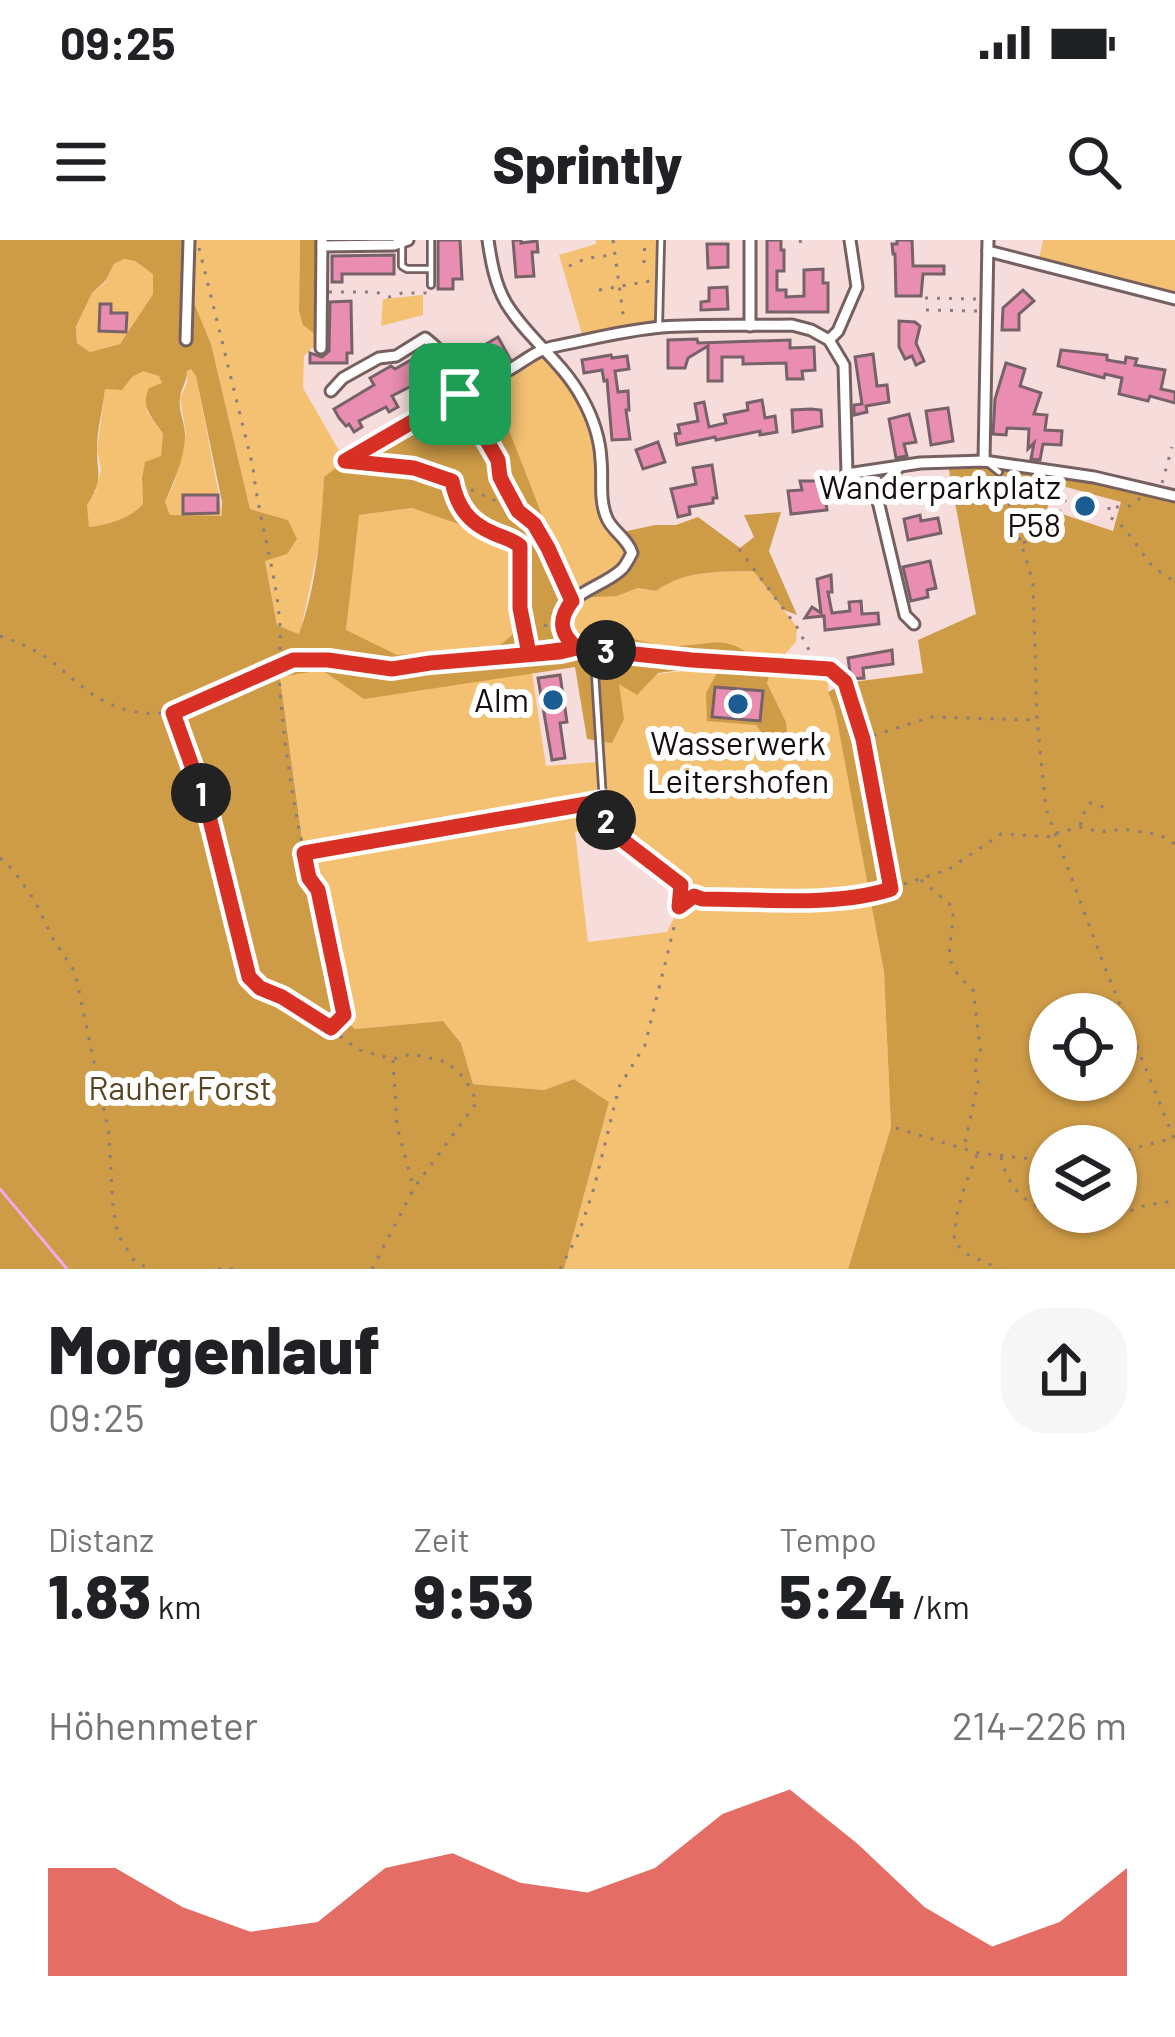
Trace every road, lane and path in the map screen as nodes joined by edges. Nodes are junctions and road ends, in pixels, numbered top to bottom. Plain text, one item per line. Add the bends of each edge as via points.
1 (193, 240) edge
2 (431, 240) edge
3 (488, 240) edge
4 (613, 240) edge
5 (645, 240) edge
6 (661, 240) edge
7 (750, 240) edge
8 (850, 240) edge
9 (405, 241) edge
10 (322, 243) edge
11 (988, 246) edge
12 (615, 255) junction
13 (644, 263) dead end
14 (569, 266) dead end
15 (431, 269) junction
16 (660, 280) junction
17 (431, 285) joint
18 (619, 287) junction
19 (598, 290) dead end
20 (322, 292) junction
21 (925, 298) dead end
22 (1175, 299) edge
23 (986, 305) junction
24 (926, 310) dead end
25 (750, 326) junction
26 (659, 328) junction
27 (626, 333) junction
28 (184, 336) dead end
29 (829, 340) junction
30 (321, 348) dead end
31 (543, 349) junction
32 (488, 378) junction
33 (331, 391) dead end
34 (460, 394) junction
35 (1172, 447) edge
36 (984, 461) junction
37 (899, 466) junction
38 (999, 472) joint
39 (452, 481) junction
40 (1156, 490) junction
41 (1068, 494) dead end
42 (1175, 496) edge
43 (518, 511) junction
44 (1021, 544) junction
45 (740, 549) dead end
46 (1175, 582) edge
47 (572, 601) junction
48 (520, 608) junction
49 (914, 624) dead end
50 (545, 626) dead end
51 (563, 633) joint
52 (0, 636) edge
53 (577, 648) junction
54 (529, 654) junction
55 (328, 660) joint
56 (279, 664) junction
57 (807, 667) junction
58 (173, 713) junction
59 (1037, 720) junction
60 (587, 739) dead end
61 (863, 739) junction
62 (599, 742) junction
63 (603, 801) junction
64 (1110, 809) dead end
65 (1081, 826) junction
66 (1056, 835) junction
67 (1175, 844) edge
68 (304, 853) junction
69 (0, 858) edge
70 (920, 879) junction
71 (681, 885) junction
72 (891, 889) junction
73 (694, 896) junction
74 (679, 907) junction
75 (331, 1028) junction
76 (393, 1059) junction
77 (896, 1129) dead end
78 (1175, 1139) edge
79 (964, 1148) junction
80 (1137, 1149) edge
81 (978, 1153) junction
82 (1000, 1156) junction
83 (1029, 1159) edge
84 (414, 1188) junction
85 (1175, 1202) edge
86 (1029, 1203) edge
87 (1137, 1209) edge
88 (151, 1269) edge
89 (218, 1269) edge
90 (240, 1269) edge
91 (372, 1269) edge
92 (560, 1269) edge
93 (1000, 1269) edge

1 - 28 street
1 - 56 path via 253,467 274,573
2 - 15 lane
3 - 31 street via 504,299
4 - 12 path
5 - 13 path
6 - 16 lane
7 - 25 street
8 - 29 street via 857,287
9 - 10 street
9 - 15 lane via 402,266
10 - 20 street
11 - 22 street
11 - 23 street
12 - 14 path
12 - 18 path
15 - 17 lane
16 - 18 path
16 - 26 lane
17 - 20 path via 429,293 389,297
18 - 19 path
18 - 27 path
20 - 30 street
21 - 23 path
23 - 24 path
23 - 36 street
25 - 26 street
25 - 29 street via 792,325
26 - 27 street
27 - 31 street
29 - 37 street via 844,365 847,474
31 - 32 street
31 - 47 street via 584,400 608,523 632,553 623,569
32 - 33 street via 458,369 424,338
32 - 34 path
34 - 39 path via 345,461
34 - 43 path
35 - 40 path
36 - 37 street
36 - 38 lane
36 - 40 street
37 - 49 street via 878,501 905,615
38 - 44 path
39 - 43 path
39 - 48 path via 463,513 520,546
40 - 42 street
40 - 46 path via 1135,504 1109,506 1108,517
41 - 44 path via 1057,520
43 - 47 path via 534,524
44 - 59 path via 1033,582
45 - 57 path via 797,627 809,650
47 - 51 street
48 - 50 path
48 - 54 path
51 - 53 lane
52 - 58 path via 106,703
53 - 54 lane
53 - 57 path
53 - 62 lane via 596,673
54 - 55 lane via 392,669
55 - 56 path
56 - 58 path
56 - 68 path
57 - 61 path via 830,669 845,682
58 - 75 path via 207,808 249,977
59 - 61 path via 931,717
59 - 66 path
60 - 62 lane
61 - 72 path
62 - 63 lane
63 - 68 path
63 - 71 lane via 608,829
64 - 65 path via 1090,803
65 - 66 path
65 - 67 path via 1160,835
66 - 70 path via 1000,834
66 - 78 path
68 - 75 path via 344,1015
69 - 88 path via 75,972 109,1134 118,1235 135,1262
70 - 72 path
70 - 79 path via 952,907 947,954 973,990 981,1054 973,1064 979,1078
71 - 73 lane
71 - 74 path
72 - 73 path via 803,899
73 - 74 path
74 - 92 path via 645,1045 619,1088 594,1188
75 - 76 path via 359,1050
76 - 84 path via 397,1126
76 - 84 path via 412,1054 447,1062 477,1102
77 - 79 path
78 - 80 path
79 - 81 path
81 - 82 path
81 - 93 path via 954,1242
82 - 83 path
82 - 86 path
84 - 91 path
85 - 87 path
89 - 90 path

